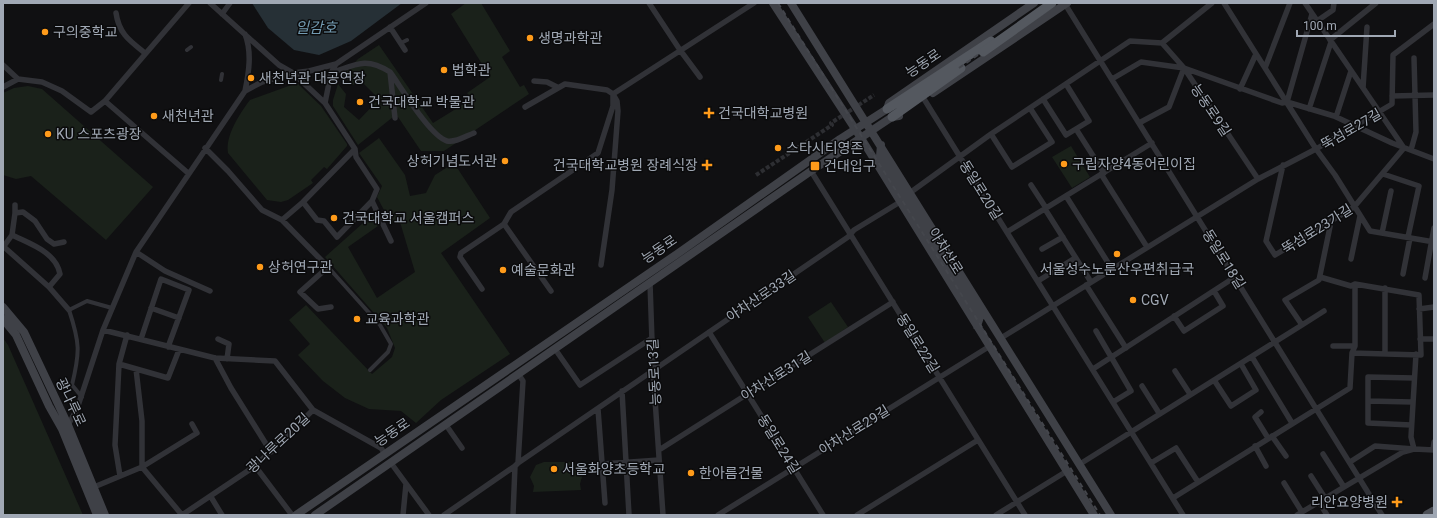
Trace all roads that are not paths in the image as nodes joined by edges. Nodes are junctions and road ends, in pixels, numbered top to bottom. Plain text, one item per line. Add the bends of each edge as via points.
1 (189, 3) edge
2 (210, 3) edge
3 (230, 3) edge
4 (426, 3) edge
5 (649, 3) edge
6 (754, 3) edge
7 (773, 3) edge
8 (791, 3) edge
9 (1034, 3) edge
10 (1046, 3) edge
11 (1052, 3) edge
12 (1212, 3) edge
13 (1224, 3) edge
14 (1290, 3) edge
15 (1305, 3) edge
16 (1334, 3) edge
17 (1376, 3) edge
18 (1066, 4) edge
19 (116, 13) dead end
20 (222, 14) junction
21 (1312, 14) junction
22 (1317, 21) junction
23 (1434, 24) edge
24 (390, 27) junction
25 (1367, 27) dead end
26 (245, 34) junction
27 (406, 40) dead end
28 (1331, 41) junction
29 (401, 43) junction
30 (1162, 43) junction
31 (405, 50) dead end
32 (680, 50) junction
33 (981, 50) junction
34 (145, 53) junction
35 (1256, 54) junction
36 (1414, 58) dead end
37 (1100, 61) junction
38 (336, 64) junction
39 (3, 65) edge
40 (1184, 68) junction
41 (1265, 68) junction
42 (1351, 71) junction
43 (293, 72) junction
44 (390, 72) junction
45 (331, 73) junction
46 (222, 74) dead end
47 (700, 77) dead end
48 (18, 79) junction
49 (1112, 79) junction
50 (221, 80) dead end
51 (534, 82) dead end
52 (1066, 84) junction
53 (3, 87) edge
54 (557, 87) junction
55 (1363, 88) junction
56 (1240, 89) junction
57 (245, 91) junction
58 (613, 94) junction
59 (1414, 95) junction
60 (1434, 95) edge
61 (1392, 96) junction
62 (924, 99) junction
63 (1043, 100) junction
64 (105, 101) junction
65 (325, 102) junction
66 (1287, 102) junction
67 (525, 107) dead end
68 (1030, 108) junction
69 (887, 109) junction
70 (1310, 109) junction
71 (1379, 112) junction
72 (892, 117) junction
73 (396, 118) dead end
74 (1336, 118) junction
75 (866, 121) junction
76 (1139, 123) junction
77 (1355, 125) junction
78 (855, 129) junction
79 (1076, 129) junction
80 (872, 130) junction
81 (474, 133) dead end
82 (991, 134) junction
83 (861, 138) junction
84 (1152, 143) junction
85 (881, 145) junction
86 (205, 148) junction
87 (1404, 148) junction
88 (355, 149) junction
89 (1316, 149) junction
90 (1411, 150) junction
91 (870, 153) junction
92 (880, 156) junction
93 (960, 156) junction
94 (347, 157) junction
95 (356, 157) junction
96 (1434, 159) edge
97 (1282, 165) junction
98 (811, 171) junction
99 (188, 173) junction
100 (1103, 173) junction
101 (1382, 174) junction
102 (1258, 179) junction
103 (1031, 185) dead end
104 (1391, 191) dead end
105 (911, 192) junction
106 (1066, 196) junction
107 (372, 201) junction
108 (303, 202) junction
109 (900, 202) junction
110 (15, 205) dead end
111 (1354, 207) junction
112 (1046, 208) junction
113 (15, 213) junction
114 (1197, 216) junction
115 (1360, 216) junction
116 (282, 220) junction
117 (1331, 222) junction
118 (504, 224) junction
119 (1434, 228) edge
120 (1007, 232) junction
121 (1382, 233) junction
122 (850, 234) junction
123 (12, 235) junction
124 (1063, 237) junction
125 (1409, 238) junction
126 (391, 241) dead end
127 (1433, 241) edge
128 (64, 242) dead end
129 (54, 244) junction
130 (3, 246) edge
131 (1148, 247) junction
132 (1042, 250) dead end
133 (136, 252) junction
134 (50, 255) junction
135 (1075, 258) junction
136 (1351, 259) dead end
137 (665, 261) junction
138 (601, 265) dead end
139 (328, 267) junction
140 (672, 268) junction
141 (1112, 269) junction
142 (1403, 274) dead end
143 (1235, 277) junction
144 (1320, 277) junction
145 (1426, 278) dead end
146 (1038, 281) junction
147 (650, 283) junction
148 (1088, 284) junction
149 (1354, 284) junction
150 (49, 287) junction
151 (482, 288) dead end
152 (1385, 288) junction
153 (210, 291) dead end
154 (551, 291) dead end
155 (1214, 291) junction
156 (893, 302) junction
157 (1052, 306) junction
158 (3, 307) edge
159 (331, 307) dead end
160 (1434, 307) edge
161 (112, 308) junction
162 (151, 308) junction
163 (1419, 309) junction
164 (69, 310) junction
165 (1324, 311) dead end
166 (1174, 316) junction
167 (980, 317) junction
168 (179, 318) junction
169 (989, 318) junction
170 (3, 319) edge
171 (1302, 325) junction
172 (977, 326) junction
173 (103, 330) junction
174 (1096, 331) dead end
175 (709, 332) junction
176 (127, 336) junction
177 (652, 338) junction
178 (1002, 338) junction
179 (141, 339) junction
180 (218, 339) dead end
181 (1420, 339) junction
182 (1434, 339) edge
183 (1276, 342) junction
184 (990, 346) junction
185 (1333, 346) dead end
186 (1356, 346) junction
187 (168, 347) junction
188 (1126, 348) junction
189 (555, 349) junction
190 (179, 350) junction
191 (1352, 353) junction
192 (1385, 353) junction
193 (1416, 354) junction
194 (1112, 357) junction
195 (215, 358) junction
196 (1252, 358) junction
197 (227, 359) junction
198 (119, 364) junction
199 (1241, 364) junction
200 (136, 369) junction
201 (1093, 369) junction
202 (370, 370) dead end
203 (653, 370) junction
204 (1175, 372) dead end
205 (519, 375) junction
206 (939, 377) junction
207 (1414, 378) junction
208 (1214, 380) junction
209 (1142, 386) dead end
210 (622, 391) junction
211 (748, 394) junction
212 (1190, 394) junction
213 (82, 397) junction
214 (1368, 401) junction
215 (1113, 402) junction
216 (1412, 402) junction
217 (598, 409) junction
218 (1318, 409) junction
219 (313, 410) junction
220 (1261, 412) dead end
221 (1159, 413) junction
222 (1292, 423) junction
223 (192, 424) dead end
224 (446, 425) junction
225 (1411, 425) junction
226 (65, 427) junction
227 (1131, 431) junction
228 (1270, 437) junction
229 (978, 440) junction
230 (1434, 442) edge
231 (1255, 446) junction
232 (462, 448) dead end
233 (1414, 449) junction
234 (659, 450) junction
235 (1434, 450) edge
236 (271, 452) junction
237 (385, 454) junction
238 (1323, 454) dead end
239 (1286, 456) dead end
240 (659, 460) junction
241 (627, 462) junction
242 (1350, 462) junction
243 (391, 463) junction
244 (1151, 463) junction
245 (602, 464) junction
246 (1080, 464) junction
247 (516, 465) junction
248 (256, 466) junction
249 (1266, 466) dead end
250 (142, 467) junction
251 (793, 468) junction
252 (1067, 471) junction
253 (120, 476) junction
254 (1311, 476) dead end
255 (1359, 478) junction
256 (1198, 482) junction
257 (406, 484) junction
258 (1284, 484) dead end
259 (94, 487) junction
260 (1344, 487) junction
261 (211, 497) junction
262 (1173, 498) junction
263 (1325, 498) junction
264 (1017, 502) junction
265 (1319, 502) junction
266 (605, 503) dead end
267 (1434, 511) edge
268 (1300, 514) edge
269 (97, 515) edge
270 (105, 515) edge
271 (182, 515) edge
272 (222, 515) edge
273 (292, 515) edge
274 (296, 515) edge
275 (315, 515) edge
276 (403, 515) edge
277 (429, 515) edge
278 (444, 515) edge
279 (513, 515) edge
280 (629, 515) edge
281 (662, 515) edge
282 (718, 515) edge
283 (823, 515) edge
284 (857, 515) edge
285 (996, 515) edge
286 (1025, 515) edge
287 (1094, 515) edge
288 (1112, 515) edge
289 (1183, 515) edge
290 (1327, 515) edge
291 (1382, 515) edge
292 (1428, 515) edge

1 - 34 street
2 - 20 street
3 - 20 street
4 - 24 street
5 - 32 street
6 - 32 street
7 - 78 main road, 아차산로
8 - 75 main road, 아차산로
9 - 69 main road, 능동로 via 889,103
10 - 33 highway
11 - 33 highway, bridge
12 - 30 street
13 - 35 street
14 - 41 street
15 - 21 street
16 - 22 street via 1333,10
17 - 28 street
18 - 37 street, 동일로18길
18 - 62 main road, 능동로
19 - 34 street via 118,25 124,35
20 - 26 street
21 - 22 street
21 - 66 street
22 - 28 street
23 - 61 street, 뚝섬로27길 via 1393,55
24 - 29 street
24 - 38 street
25 - 55 street
26 - 43 street via 279,66
26 - 57 street via 249,50
27 - 29 street
28 - 42 street
28 - 70 street
29 - 31 street
30 - 37 street via 1130,42
30 - 40 street, 능동로9길
32 - 47 street
32 - 58 street
33 - 69 highway
33 - 72 highway, 능동로
34 - 64 street
35 - 41 street
35 - 56 street
36 - 59 street
37 - 49 street, 동일로18길
37 - 52 street
38 - 43 street
38 - 45 street
39 - 48 street
40 - 49 street via 1141,62
40 - 56 street
40 - 76 street via 1168,107
40 - 102 street, 능동로9길
41 - 66 street
42 - 55 street
42 - 74 street
43 - 57 street via 262,82
43 - 65 street
44 - 45 street via 366,62
44 - 73 street
44 - 81 street via 422,117 446,141
45 - 65 street
46 - 50 street
48 - 53 street
48 - 64 street via 42,82 62,91 91,112
49 - 76 street, 동일로18길
51 - 54 street via 547,82
52 - 63 street
52 - 79 street via 1089,121
54 - 58 street via 568,84 602,89
54 - 67 street
55 - 71 street
56 - 66 street via 1282,103
57 - 86 street
58 - 118 street via 613,106 598,153 511,212
58 - 138 street via 617,101 618,119 612,190
59 - 60 street
59 - 61 street
59 - 90 street via 1416,132
61 - 71 street, 뚝섬로27길 via 1392,104
62 - 72 main road, 능동로 via 900,116
62 - 93 street, 동일로20길
63 - 68 street
63 - 79 street via 1066,135
64 - 99 street
65 - 88 street
66 - 70 street
66 - 89 street
68 - 82 street
68 - 82 street via 1052,142 1012,166
69 - 75 main road, 능동로
70 - 74 street
71 - 77 street, 뚝섬로27길
71 - 87 street
72 - 80 main road, 능동로
74 - 77 street
75 - 78 main road, 능동로
75 - 80 main road, 아차산로
76 - 84 street, 동일로18길
77 - 87 street
77 - 89 street, 뚝섬로27길
78 - 83 main road, 아차산로
78 - 137 main road, 능동로
79 - 100 street
80 - 83 main road, 능동로
80 - 85 main road, 아차산로
82 - 93 street
83 - 91 main road, 아차산로
83 - 98 main road, 능동로
84 - 100 street
84 - 114 street, 동일로18길
85 - 92 main road
85 - 105 main road, 아차산로
86 - 99 street
86 - 116 street via 262,210
87 - 90 street
87 - 101 street, 뚝섬로23가길
88 - 94 street
88 - 95 street
89 - 97 street, 뚝섬로27길
89 - 111 street
90 - 96 street
91 - 92 main road
91 - 109 main road, 아차산로
92 - 167 main road
93 - 105 street
93 - 120 street, 동일로20길
94 - 95 street
94 - 108 street
95 - 107 street via 377,189
97 - 102 street, 뚝섬로27길
97 - 117 street, 뚝섬로23가길 via 1266,241 1275,255
98 - 122 street, 동일로22길
98 - 140 main road, 능동로
99 - 133 street
100 - 106 street
100 - 131 street
101 - 111 street, 뚝섬로23가길
101 - 125 street via 1419,186
102 - 114 street, 뚝섬로27길
103 - 112 street
104 - 121 street
105 - 169 main road, 아차산로
106 - 112 street
106 - 141 street
107 - 108 street via 336,237 324,221 317,220
107 - 126 street
108 - 116 street
109 - 122 street, 아차산로33길
109 - 172 main road, 아차산로
110 - 113 street
111 - 115 street
111 - 117 street, 뚝섬로23가길
112 - 120 street
112 - 124 street
113 - 123 street
113 - 129 street via 23,212 35,221 47,240
114 - 131 street, 뚝섬로27길
114 - 143 street, 동일로18길
115 - 121 street via 1370,231
115 - 136 street
116 - 139 street
117 - 144 street
118 - 151 street via 461,254 460,257
118 - 154 street
119 - 127 street
120 - 146 street, 동일로20길
121 - 125 street
122 - 156 street, 동일로22길
122 - 175 street, 아차산로33길
123 - 130 street
123 - 134 street
124 - 132 street
124 - 135 street
125 - 127 street
125 - 142 street
127 - 145 street
128 - 129 street
129 - 134 street
130 - 150 street
131 - 141 street, 뚝섬로27길
133 - 153 street via 165,271
133 - 161 street
134 - 150 street via 59,267 60,274
135 - 146 street
135 - 148 street
137 - 140 main road
137 - 237 main road, 능동로
139 - 159 street via 300,292 318,309
139 - 202 street via 380,325 391,344 388,352
140 - 147 main road, 능동로
141 - 148 street, 뚝섬로27길
143 - 155 street
143 - 183 street, 동일로18길
144 - 149 street via 1351,286
144 - 171 street via 1286,300
146 - 157 street, 동일로20길
147 - 177 street, 능동로13길
147 - 189 main road, 능동로
148 - 157 street, 뚝섬로27길
148 - 188 street
149 - 152 street
149 - 186 street
150 - 164 street
152 - 163 street via 1419,295
152 - 192 street
155 - 166 street
155 - 166 street via 1223,306 1184,331
156 - 206 street, 동일로22길
156 - 211 street, 아차산로31길
157 - 178 street, 뚝섬로27길
157 - 201 street, 동일로20길
158 - 226 main road, 광나루로 via 24,332
160 - 163 street
161 - 164 street via 87,301
161 - 173 street
162 - 168 street
162 - 168 street via 160,279 189,290
162 - 179 street
163 - 181 street
164 - 213 street via 78,338 79,358 72,386
165 - 171 street
166 - 188 street
167 - 169 main road
167 - 172 main road
168 - 187 street
169 - 178 main road, 아차산로
170 - 226 main road, 광나루로 via 16,335 49,406
171 - 183 street
172 - 184 main road, 아차산로
173 - 176 street
173 - 213 street
174 - 194 street
175 - 203 street, 아차산로33길
175 - 211 street, 동일로24길
176 - 179 street
176 - 198 street
177 - 189 street via 580,385
177 - 203 street, 능동로13길
178 - 246 main road, 아차산로
179 - 187 street
180 - 197 street via 229,344
181 - 182 street
181 - 193 street via 1421,354
183 - 196 street
183 - 218 street, 동일로18길
184 - 206 street, 아차산로29길
184 - 252 main road, 아차산로
185 - 186 street
186 - 191 street
187 - 190 street
188 - 194 street
189 - 205 main road, 능동로
190 - 195 street
190 - 200 street via 168,378
191 - 192 street
191 - 218 street via 1350,388
192 - 193 street
193 - 207 street
194 - 201 street
194 - 215 street via 1131,391
195 - 197 street
195 - 236 street
196 - 199 street
196 - 222 street
197 - 219 street via 275,361
198 - 200 street
198 - 253 street via 115,446
199 - 208 street
199 - 208 street via 1256,390 1231,406
200 - 250 street via 142,421
201 - 215 street, 동일로20길
203 - 210 street, 아차산로33길
203 - 234 street, 능동로13길
204 - 212 street
205 - 224 main road, 능동로
205 - 247 street via 523,381
206 - 229 street, 동일로22길
206 - 251 street, 아차산로29길
207 - 214 street via 1368,377
207 - 216 street
208 - 212 street
209 - 221 street
210 - 217 street, 아차산로33길
210 - 241 street
211 - 234 street, 아차산로31길
211 - 251 street, 동일로24길
212 - 221 street
213 - 226 street
214 - 216 street
214 - 225 street via 1368,423
215 - 227 street, 동일로20길
216 - 225 street
217 - 245 street
217 - 247 street, 아차산로33길
218 - 222 street
218 - 242 street, 동일로18길
219 - 236 street, 광나루로20길
219 - 237 street via 381,448
220 - 228 street via 1255,417
221 - 227 street
222 - 228 street
223 - 250 street via 197,433
224 - 232 street
224 - 243 main road, 능동로
225 - 233 street
226 - 259 main road, 광나루로
226 - 269 main road, 광나루로
227 - 244 street, 동일로20길
227 - 246 street
228 - 231 street
228 - 239 street
229 - 264 street, 동일로22길
229 - 284 street
230 - 235 street
231 - 249 street
231 - 256 street
233 - 235 street
233 - 242 street via 1375,446
233 - 255 street via 1403,452
234 - 240 street, 능동로13길
236 - 248 street, 광나루로20길
237 - 243 main road
237 - 274 main road, 능동로
238 - 260 street
240 - 241 street
240 - 281 street, 능동로13길
241 - 245 street
241 - 280 street
242 - 255 street, 동일로18길
243 - 257 street
243 - 275 main road, 능동로
244 - 256 street via 1176,448
244 - 262 street, 동일로20길
245 - 266 street
246 - 288 main road, 아차산로
247 - 278 street, 아차산로33길
247 - 279 street
248 - 261 street, 광나루로20길
248 - 273 street
250 - 253 street
250 - 271 street, 광나루로20길
251 - 282 street, 아차산로29길
251 - 283 street, 동일로24길
252 - 264 street
252 - 287 main road, 아차산로
253 - 259 street
254 - 263 street
255 - 260 street
255 - 291 street, 동일로18길
256 - 262 street
257 - 276 street
257 - 277 street
258 - 268 street
259 - 270 main road, 광나루로
260 - 263 street
261 - 271 street, 광나루로20길
261 - 272 street
262 - 289 street, 동일로20길
263 - 265 street
264 - 285 street
264 - 286 street, 동일로22길
265 - 268 street
265 - 290 street
267 - 292 main road

